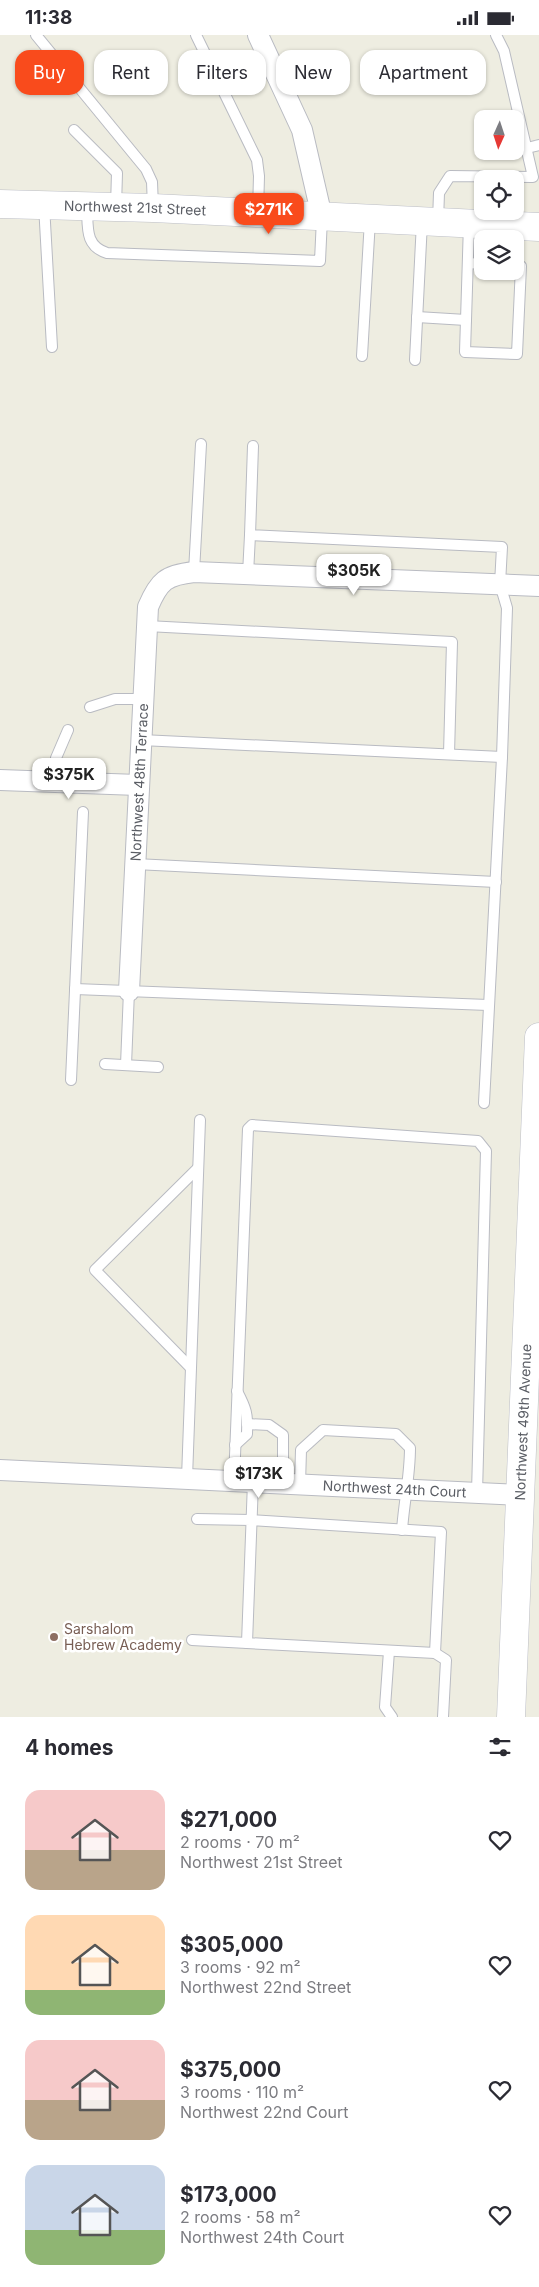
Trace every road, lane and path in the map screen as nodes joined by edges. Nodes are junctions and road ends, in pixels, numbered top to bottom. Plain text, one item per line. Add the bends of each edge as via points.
1 (36, 35) edge
2 (196, 35) edge
3 (258, 35) edge
4 (496, 35) edge
5 (74, 130) dead end
6 (539, 145) edge
7 (527, 148) junction
8 (474, 177) edge
9 (524, 177) edge
10 (0, 204) edge
11 (44, 205) junction
12 (87, 207) junction
13 (116, 207) junction
14 (152, 208) junction
15 (258, 213) junction
16 (322, 217) junction
17 (370, 219) junction
18 (430, 221) junction
19 (469, 223) junction
20 (539, 227) edge
21 (468, 263) junction
22 (474, 263) edge
23 (520, 280) edge
24 (417, 317) junction
25 (466, 320) junction
26 (52, 347) dead end
27 (362, 356) dead end
28 (414, 360) dead end
29 (201, 444) dead end
30 (253, 446) dead end
31 (250, 535) junction
32 (194, 572) junction
33 (248, 574) junction
34 (500, 584) junction
35 (539, 586) edge
36 (147, 625) junction
37 (143, 699) junction
38 (90, 707) dead end
39 (68, 729) dead end
40 (141, 740) junction
41 (449, 754) junction
42 (502, 757) junction
43 (0, 780) edge
44 (54, 782) junction
45 (138, 785) junction
46 (83, 812) dead end
47 (135, 864) junction
48 (496, 882) junction
49 (75, 989) junction
50 (129, 991) junction
51 (488, 1005) junction
52 (539, 1037) edge
53 (104, 1064) dead end
54 (126, 1065) junction
55 (158, 1067) dead end
56 (71, 1080) dead end
57 (484, 1103) dead end
58 (200, 1120) dead end
59 (198, 1169) junction
60 (535, 1219) edge
61 (190, 1367) junction
62 (532, 1370) edge
63 (237, 1390) junction
64 (247, 1425) junction
65 (235, 1445) junction
66 (0, 1470) edge
67 (187, 1477) junction
68 (243, 1481) junction
69 (291, 1484) junction
70 (406, 1490) junction
71 (477, 1493) junction
72 (519, 1495) junction
73 (197, 1519) dead end
74 (251, 1520) junction
75 (402, 1530) junction
76 (192, 1640) dead end
77 (247, 1643) junction
78 (389, 1651) junction
79 (435, 1653) junction
80 (392, 1717) edge
81 (443, 1717) edge
82 (511, 1717) edge

1 - 14 lane via 146,169 152,182
2 - 15 lane via 257,161
3 - 16 street via 302,130
4 - 7 lane via 504,51
5 - 13 lane via 117,173
6 - 7 lane
7 - 9 lane via 533,177
8 - 18 lane via 450,176 439,193
10 - 11 street, Northwest 21st Street
11 - 12 street, Northwest 21st Street
11 - 26 lane
12 - 13 street, Northwest 21st Street
12 - 16 lane via 88,236 93,246 107,253 320,261
13 - 14 street, Northwest 21st Street
14 - 15 street, Northwest 21st Street
15 - 16 street, Northwest 21st Street
16 - 17 street, Northwest 21st Street
17 - 18 street, Northwest 21st Street
17 - 27 lane
18 - 19 street, Northwest 21st Street
18 - 24 lane
19 - 20 street, Northwest 21st Street via 508,221
19 - 21 lane
21 - 22 lane
21 - 25 lane
23 - 25 lane via 517,354 465,351
24 - 25 lane
24 - 28 lane
29 - 32 lane
30 - 31 lane
31 - 33 lane
31 - 34 lane via 502,547
32 - 33 street
32 - 36 street, Northwest 48th Terrace via 164,579 148,607
33 - 34 street
34 - 35 street
34 - 42 lane via 507,608
36 - 37 street, Northwest 48th Terrace
36 - 41 lane via 452,642
37 - 38 lane via 115,699
37 - 40 street, Northwest 48th Terrace
39 - 44 lane via 56,759
40 - 41 lane
40 - 45 street, Northwest 48th Terrace
41 - 42 lane
42 - 48 lane
43 - 44 street
44 - 45 street
45 - 47 street, Northwest 48th Terrace
46 - 49 lane
47 - 48 lane
47 - 50 street, Northwest 48th Terrace
48 - 51 lane
49 - 50 lane
49 - 56 lane
50 - 51 lane
50 - 54 lane
51 - 57 lane
52 - 60 street, Northwest 49th Avenue
53 - 54 lane
54 - 55 lane
58 - 59 lane
59 - 61 lane
59 - 61 lane via 95,1270
60 - 62 street, Northwest 49th Avenue
61 - 67 lane
62 - 72 street, Northwest 49th Avenue
63 - 64 lane via 248,1411
63 - 65 lane
63 - 71 lane via 248,1129 252,1125 478,1141 486,1151
64 - 65 lane via 247,1433
64 - 69 lane via 269,1425 283,1435
65 - 68 lane
66 - 67 street, Northwest 24th Court
67 - 68 street, Northwest 24th Court
68 - 69 street, Northwest 24th Court
68 - 74 lane
69 - 70 street, Northwest 24th Court
69 - 70 lane via 301,1450 323,1430 396,1434 410,1448 410,1476
70 - 71 street, Northwest 24th Court
70 - 75 lane
71 - 72 street, Northwest 24th Court
72 - 82 street, Northwest 49th Avenue
73 - 74 lane
74 - 75 lane
74 - 77 lane
75 - 79 lane via 441,1533
76 - 77 lane
77 - 78 lane
78 - 79 lane
78 - 80 lane via 385,1707
79 - 81 lane via 446,1660

